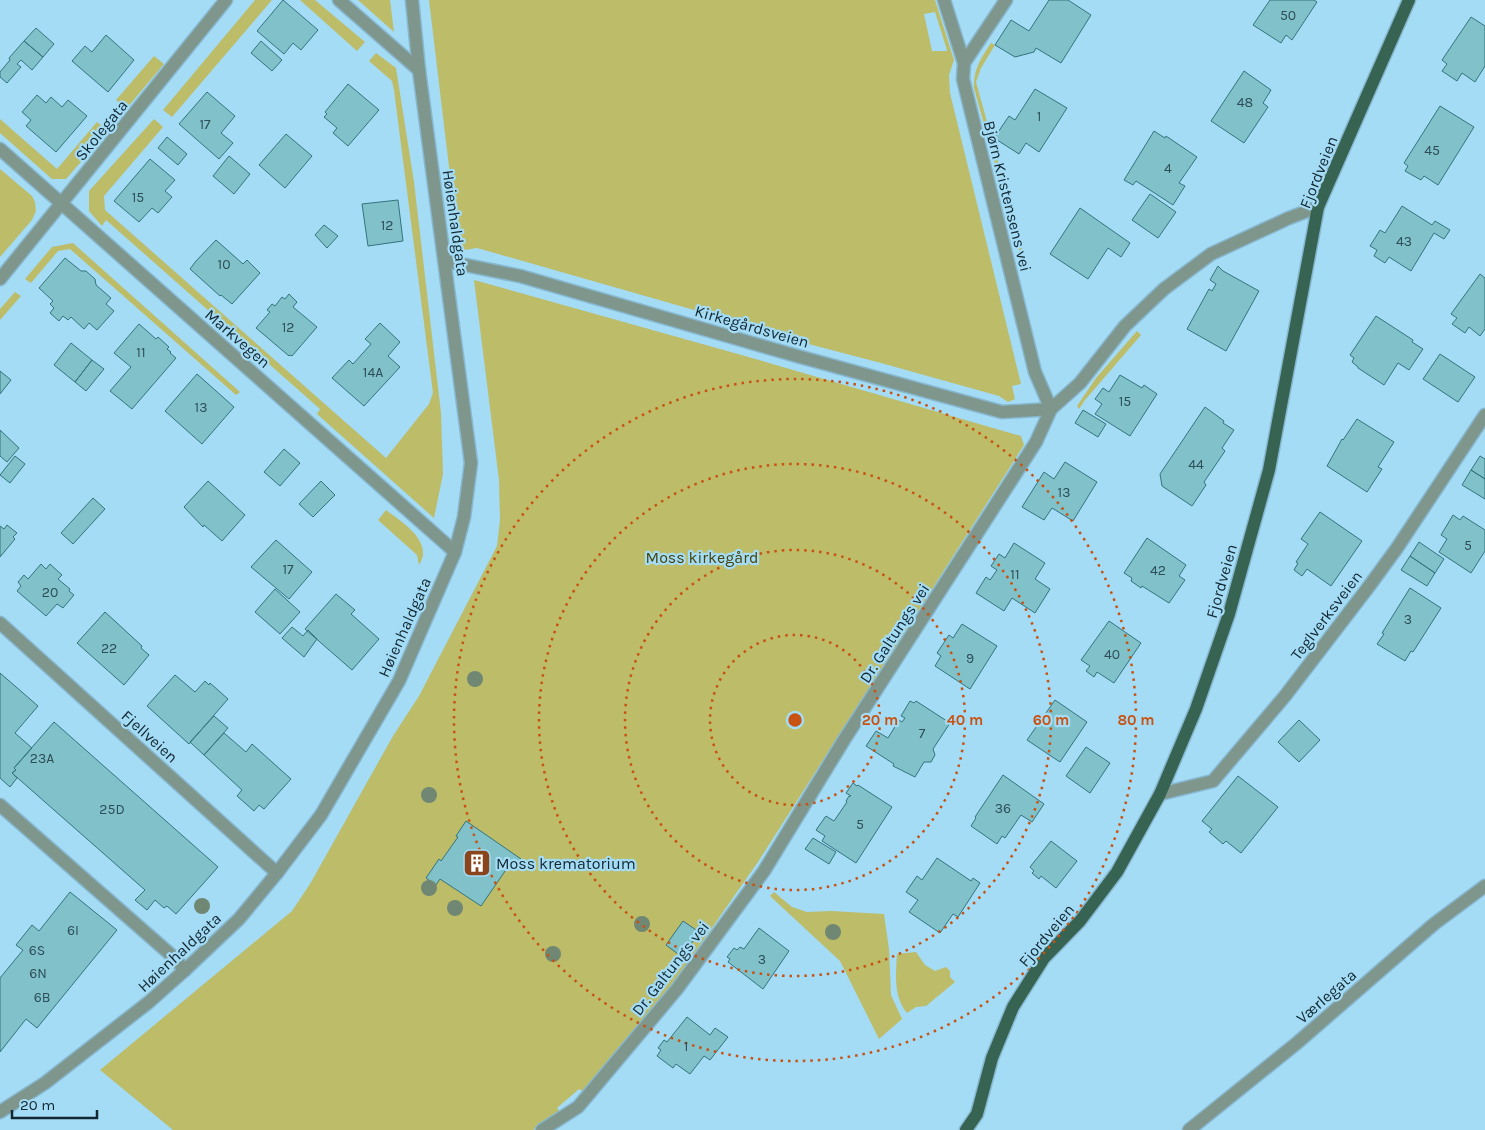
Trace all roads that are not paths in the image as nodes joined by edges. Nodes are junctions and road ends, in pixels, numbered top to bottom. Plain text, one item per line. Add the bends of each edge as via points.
1 (226, 0) edge
2 (339, 0) edge
3 (412, 0) edge
4 (944, 0) edge
5 (1006, 0) edge
6 (1409, 0) edge
7 (964, 63) junction
8 (419, 70) junction
9 (0, 149) edge
10 (62, 204) junction
11 (1318, 207) junction
12 (445, 261) junction
13 (0, 279) edge
14 (1051, 409) junction
15 (1485, 415) edge
16 (455, 552) junction
17 (0, 623) edge
18 (1160, 794) junction
19 (0, 805) edge
20 (277, 873) junction
21 (1485, 886) edge
22 (184, 970) junction
23 (0, 1112) edge
24 (542, 1130) edge
25 (966, 1130) edge
26 (1189, 1130) edge

1 - 10 street, Skolegata
2 - 8 street
3 - 8 street, Høienhaldgata
4 - 7 street, Bjørn Kristensens vei
5 - 7 street
6 - 11 main road, Fjordveien
7 - 14 street, Bjørn Kristensens vei via 963,79 1035,372
8 - 12 street, Høienhaldgata
9 - 10 street, Markvegen
10 - 13 street, Skolegata
10 - 16 street, Markvegen
11 - 14 street, Dr. Galtungs vei via 1211,254 1164,289 1124,326 1080,383
11 - 18 main road, Fjordveien via 1270,470 1229,614 1196,709
12 - 14 street, Kirkegårdsveien via 520,276 1002,412
12 - 16 street, Høienhaldgata via 471,463 464,517
14 - 24 street, Dr. Galtungs vei via 1036,442 764,870 677,990 578,1107
15 - 18 street, Teglverksveien via 1386,563 1285,696 1213,781
16 - 20 street, Høienhaldgata via 384,710 321,815
17 - 20 street, Fjellveien
18 - 25 main road, Fjordveien via 1117,872 1080,921 1044,958 1012,1007 992,1058 977,1114
19 - 22 street via 170,954
20 - 22 street, Høienhaldgata via 239,919
21 - 26 street, Værlegata via 1434,924
22 - 23 street, Høienhaldgata via 149,1002 45,1083

